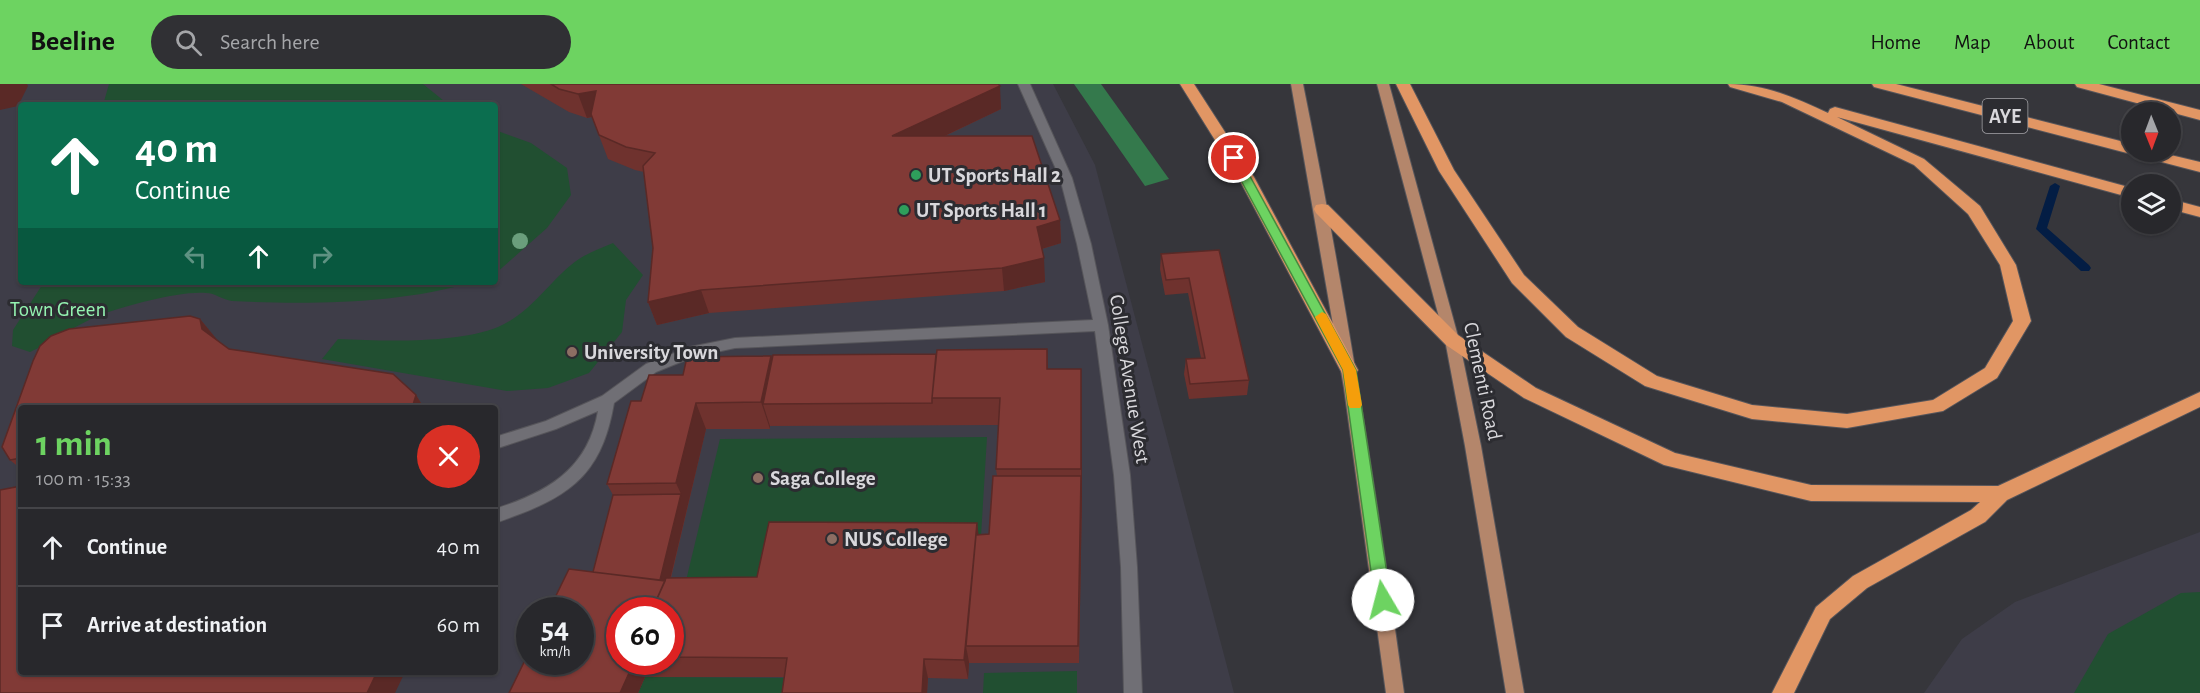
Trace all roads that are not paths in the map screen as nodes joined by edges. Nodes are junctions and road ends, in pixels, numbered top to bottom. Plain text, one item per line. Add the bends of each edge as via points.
1 (1024, 84) edge
2 (1187, 84) edge
3 (1296, 84) edge
4 (1383, 84) edge
5 (1403, 84) edge
6 (1735, 84) edge
7 (1879, 84) edge
8 (2082, 84) edge
9 (1786, 99) junction
10 (2200, 115) edge
11 (2121, 146) edge
12 (2180, 162) edge
13 (2200, 167) edge
14 (2121, 190) edge
15 (2181, 207) edge
16 (1322, 209) junction
17 (2200, 212) edge
18 (1101, 325) junction
19 (1452, 340) junction
20 (1349, 370) junction
21 (2200, 399) edge
22 (607, 400) junction
23 (498, 442) edge
24 (2000, 494) junction
25 (498, 515) edge
26 (1133, 693) edge
27 (1395, 693) edge
28 (1515, 693) edge
29 (1783, 693) edge

1 - 18 street, College Avenue West via 1066,178
2 - 20 highway via 1246,177
3 - 16 main road
4 - 19 main road, Clementi Road
5 - 9 highway via 1447,171 1518,279 1572,332 1651,381 1752,412 1847,421 1936,406 1991,373 2022,321 2008,265 1974,210 1919,162
6 - 9 highway
7 - 11 highway, AYE
8 - 10 highway
9 - 14 highway
12 - 13 highway
15 - 17 highway
16 - 19 highway
16 - 20 main road
18 - 22 street via 735,342 690,352 651,368
18 - 26 street, College Avenue West via 1122,475
19 - 24 highway via 1530,393 1671,460 1810,493
19 - 28 main road, Clementi Road
20 - 27 main road
21 - 24 highway
22 - 23 street via 551,425
22 - 25 street via 595,448 565,484
24 - 29 highway via 1978,516 1860,582 1823,613

